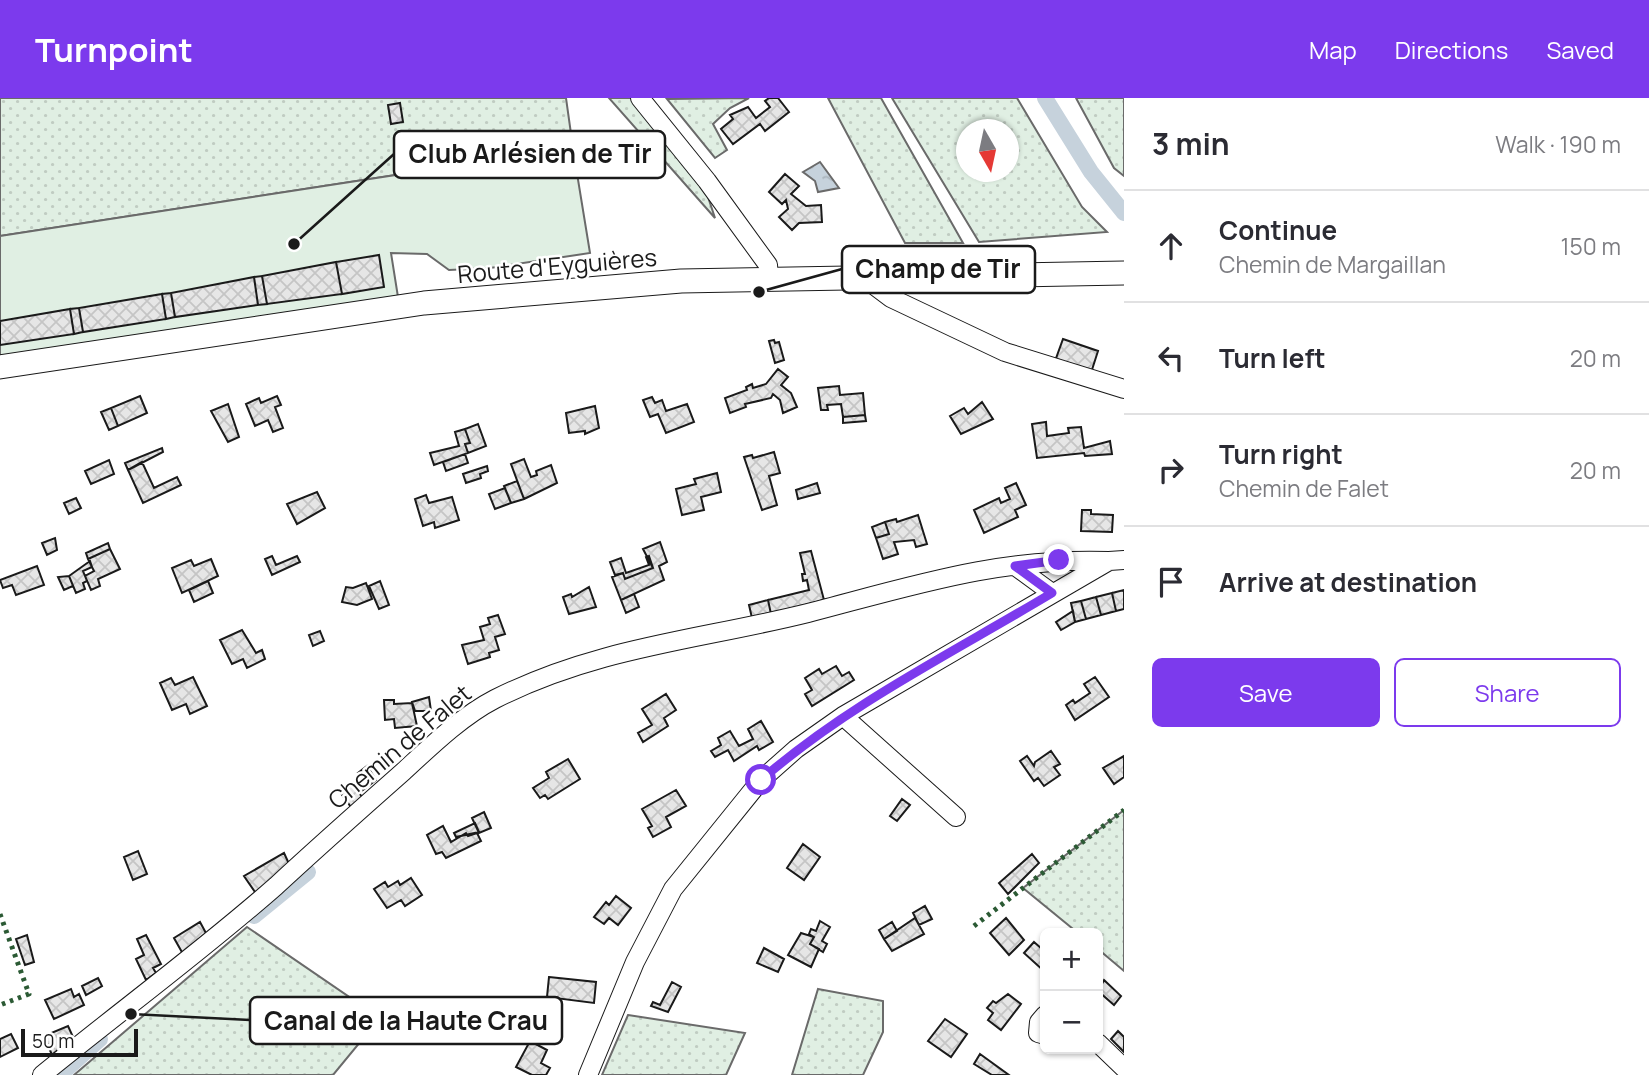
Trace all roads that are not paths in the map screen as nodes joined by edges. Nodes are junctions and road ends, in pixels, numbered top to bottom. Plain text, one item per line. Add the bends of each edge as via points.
1 (640, 98) edge
2 (1124, 273) edge
3 (863, 277) junction
4 (769, 278) junction
5 (0, 368) edge
6 (1124, 389) edge
7 (1117, 561) edge
8 (1015, 566) junction
9 (1052, 593) junction
10 (843, 716) junction
11 (956, 817) dead end
12 (1103, 1048) edge
13 (1124, 1068) edge
14 (41, 1075) edge
15 (588, 1075) edge

1 - 4 street via 768,265
2 - 3 main road, Route d'Eyguières
3 - 4 main road, Route d'Eyguières
3 - 6 street via 891,298 1005,352
4 - 5 main road, Route d'Eyguières via 713,278 425,303
7 - 8 street, Chemin de Falet via 1059,560
7 - 9 street
8 - 9 street
8 - 14 street, Chemin de Falet via 910,583 808,612 633,648 564,667 492,700 437,741 266,894
9 - 10 street
10 - 11 street
10 - 15 street via 761,780 673,889 635,962
12 - 13 street

